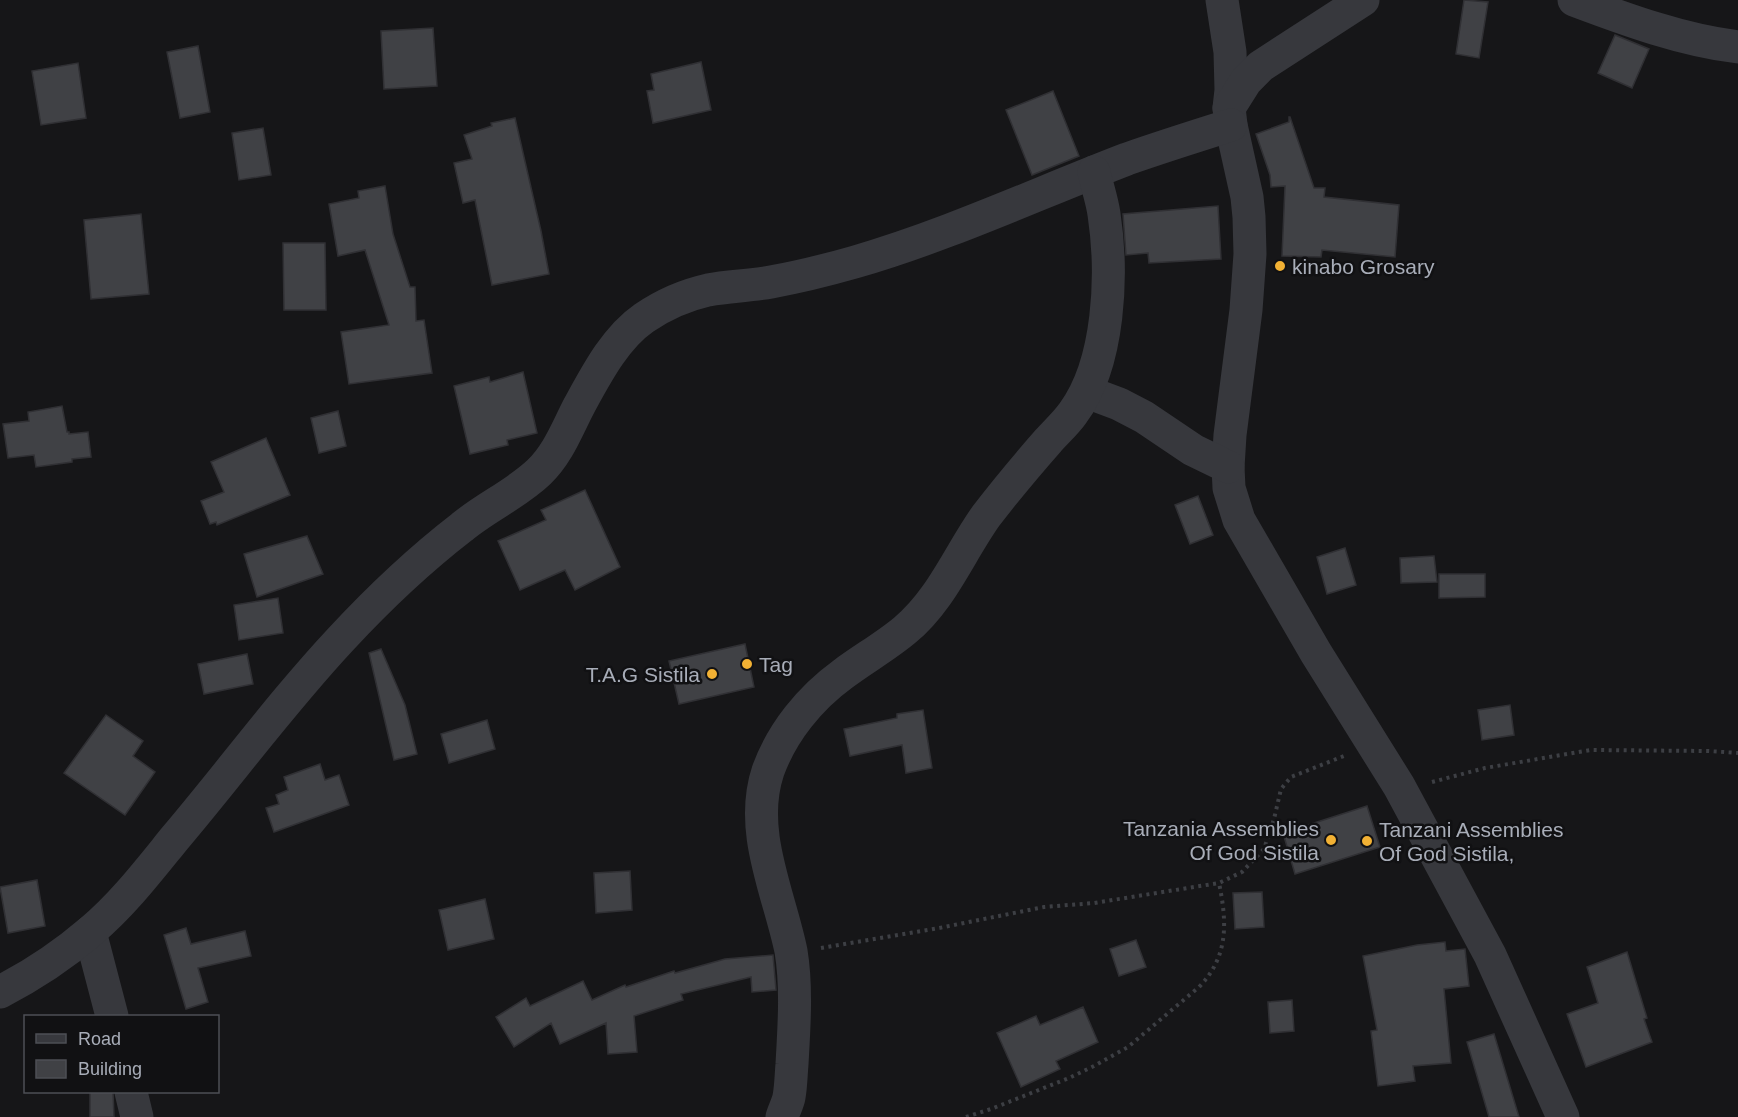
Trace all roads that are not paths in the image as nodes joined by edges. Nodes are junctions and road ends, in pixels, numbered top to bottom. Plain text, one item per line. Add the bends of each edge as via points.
1 (1222, 0) edge
2 (1363, 0) edge
3 (1574, 0) edge
4 (1738, 47) edge
5 (1230, 117) junction
6 (1094, 172) junction
7 (1087, 392) junction
8 (1228, 467) junction
9 (90, 932) junction
10 (0, 992) edge
11 (111, 1015) edge
12 (131, 1093) edge
13 (137, 1117) edge
14 (782, 1117) edge
15 (1563, 1117) edge

1 - 5 street via 1230,52
2 - 5 street via 1261,66 1246,81
3 - 4 street via 1689,38
5 - 6 street
5 - 8 street via 1247,197 1250,254
6 - 7 street via 1104,213 1108,281 1104,329
6 - 9 street via 867,258 767,283 706,290 670,302 641,320 619,342 560,445 540,471 466,523 377,601 269,721 120,904
7 - 8 street via 1144,417 1193,450
7 - 14 street via 1005,490 933,601 906,629 818,695 778,748 761,805 769,866 791,952 794,994 789,1098
8 - 15 street via 1229,488 1239,520 1399,786 1490,955
9 - 10 street via 39,971
9 - 11 street
12 - 13 street

